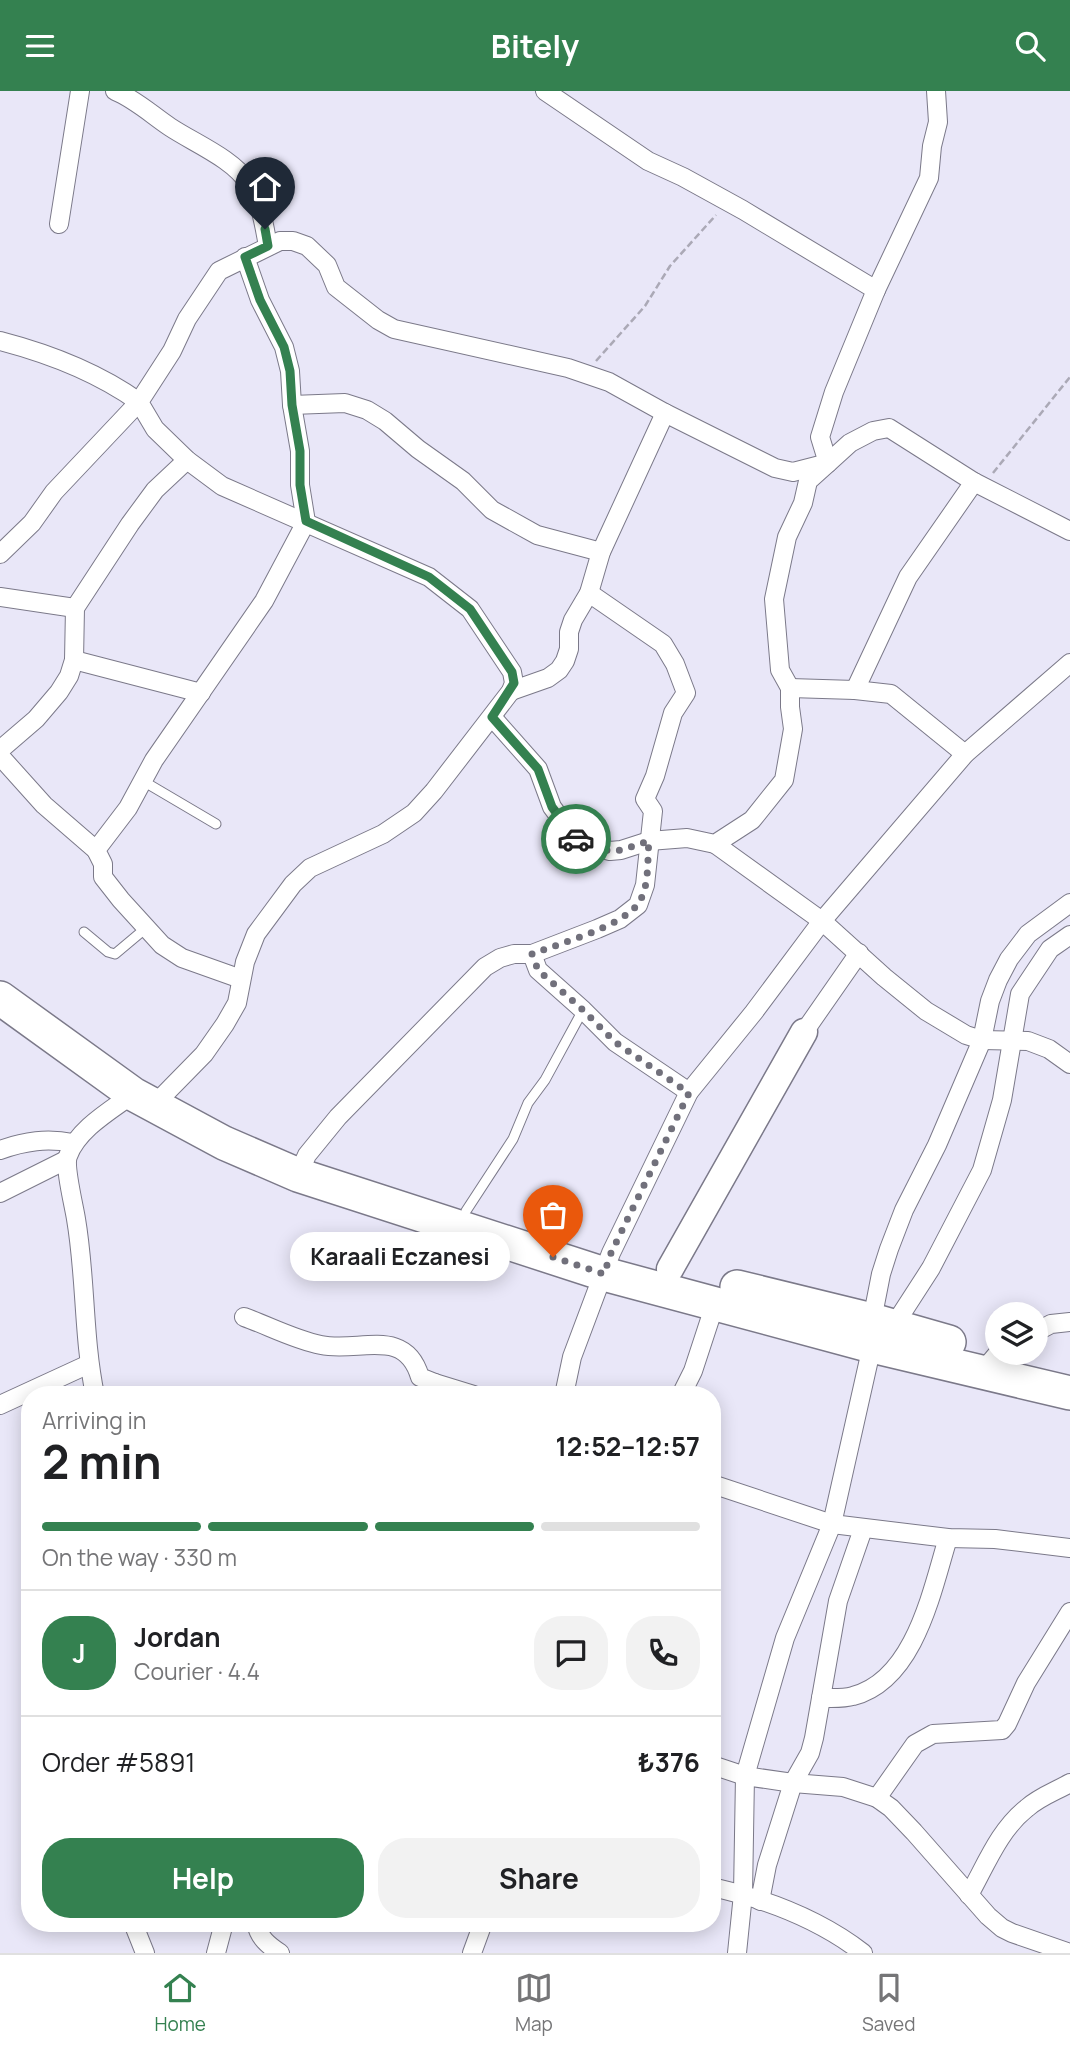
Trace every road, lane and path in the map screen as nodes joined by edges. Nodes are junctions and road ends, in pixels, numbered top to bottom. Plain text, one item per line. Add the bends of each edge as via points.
1 (80, 91) edge
2 (115, 91) edge
3 (545, 91) edge
4 (936, 91) edge
5 (727, 201) junction
6 (59, 223) dead end
7 (268, 246) junction
8 (245, 257) junction
9 (876, 290) junction
10 (0, 341) edge
11 (585, 374) junction
12 (1070, 377) edge
13 (139, 402) junction
14 (292, 405) junction
15 (665, 412) junction
16 (187, 460) junction
17 (828, 463) junction
18 (978, 484) junction
19 (306, 521) junction
20 (1070, 531) edge
21 (601, 552) junction
22 (0, 554) edge
23 (589, 593) junction
24 (0, 597) edge
25 (75, 608) junction
26 (74, 660) junction
27 (1070, 663) edge
28 (790, 688) junction
29 (855, 690) junction
30 (511, 691) junction
31 (201, 693) junction
32 (492, 717) junction
33 (0, 750) edge
34 (965, 754) junction
35 (0, 756) edge
36 (143, 781) junction
37 (216, 824) dead end
38 (649, 841) junction
39 (715, 844) junction
40 (96, 851) junction
41 (1070, 903) edge
42 (822, 921) junction
43 (146, 928) junction
44 (84, 932) dead end
45 (1070, 935) edge
46 (859, 953) junction
47 (532, 954) junction
48 (0, 977) edge
49 (242, 979) junction
50 (0, 998) edge
51 (583, 1010) junction
52 (804, 1032) joint
53 (982, 1040) junction
54 (1013, 1042) junction
55 (1070, 1064) edge
56 (689, 1093) junction
57 (151, 1096) junction
58 (0, 1150) edge
59 (69, 1151) junction
60 (302, 1165) junction
61 (0, 1193) edge
62 (466, 1211) junction
63 (608, 1263) junction
64 (670, 1269) junction
65 (715, 1304) junction
66 (244, 1317) dead end
67 (1070, 1322) edge
68 (1048, 1326) edge
69 (879, 1331) junction
70 (985, 1358) edge
71 (89, 1364) junction
72 (1003, 1365) edge
73 (1021, 1365) edge
74 (1070, 1373) edge
75 (41, 1386) edge
76 (93, 1386) edge
77 (428, 1386) edge
78 (566, 1386) edge
79 (686, 1386) edge
80 (1070, 1393) edge
81 (21, 1395) edge
82 (0, 1405) edge
83 (721, 1487) edge
84 (832, 1524) junction
85 (863, 1529) junction
86 (948, 1538) junction
87 (1070, 1548) edge
88 (1070, 1612) edge
89 (821, 1698) junction
90 (721, 1768) edge
91 (745, 1776) junction
92 (793, 1783) junction
93 (1070, 1783) edge
94 (877, 1798) junction
95 (721, 1889) edge
96 (743, 1894) junction
97 (970, 1895) junction
98 (760, 1901) junction
99 (137, 1932) edge
100 (222, 1932) edge
101 (258, 1932) edge
102 (480, 1932) edge
103 (145, 1953) edge
104 (216, 1953) edge
105 (280, 1953) edge
106 (472, 1953) edge
107 (737, 1953) edge
108 (863, 1953) edge
109 (1070, 1953) edge

1 - 6 street
2 - 7 street via 242,173 261,211
3 - 5 street via 648,161
4 - 9 street via 938,122 929,178
5 - 9 street
5 - 11 path
7 - 8 street
7 - 11 street via 280,241 307,246 327,265 336,286 394,329
8 - 13 street via 219,271
8 - 14 street via 284,347
9 - 17 street via 820,437
10 - 13 street via 65,361
11 - 15 street
12 - 18 path via 1028,432
13 - 16 street via 155,429
13 - 22 street
14 - 19 street
14 - 21 street via 345,403 367,410 463,481 492,510 537,535
15 - 17 street via 775,468 793,472
15 - 21 street
16 - 19 street via 222,486
16 - 25 street via 146,501
17 - 18 street via 850,443 889,428
17 - 28 street via 808,481 787,537 774,599 780,670
18 - 20 street
18 - 29 street via 908,577
19 - 30 street via 429,577 470,609 512,672
19 - 31 street via 264,601
21 - 23 street
23 - 30 street via 573,620 569,649 559,670
23 - 38 street via 663,644 686,693 673,713 645,799 653,811
24 - 25 street
25 - 26 street
26 - 31 street
26 - 33 street via 59,692
27 - 34 street
28 - 29 street
28 - 39 street via 793,729 784,780 752,820
29 - 34 street via 891,694
30 - 32 street
31 - 36 street
32 - 38 street via 538,769 552,807 578,842 610,851
32 - 49 street via 414,813 383,834 310,868 293,884 256,934
34 - 42 street
35 - 40 street via 44,805
36 - 37 lane
36 - 40 street
38 - 39 street via 687,838
38 - 47 street via 645,885 638,905 620,919
39 - 42 street
40 - 43 street via 103,877
41 - 53 street via 1028,934 1009,959 990,1002
42 - 46 street
42 - 56 street
43 - 44 lane via 115,954
43 - 49 street via 182,958
45 - 54 street via 1050,949 1020,994
46 - 52 street
46 - 53 street via 926,1011
47 - 51 street via 538,970
47 - 60 street via 513,954 485,967 338,1117
48 - 57 highway
49 - 57 street via 237,1003 204,1054
50 - 57 highway
51 - 56 street via 615,1042
51 - 62 lane via 528,1103 513,1139
52 - 64 street
53 - 54 street
53 - 69 street via 904,1210 881,1274
54 - 55 street via 1028,1041 1049,1049
54 - 69 street via 982,1170 931,1268
56 - 63 street
57 - 59 street via 94,1123
57 - 60 highway via 224,1143
58 - 59 street via 29,1140 54,1139
59 - 61 street
59 - 71 street
60 - 62 highway
60 - 63 highway
62 - 63 highway
63 - 64 highway
63 - 65 highway
63 - 78 street via 572,1357
64 - 69 highway
65 - 69 highway
65 - 79 street
66 - 77 street via 324,1346 397,1348 413,1359
67 - 68 street
69 - 70 highway
69 - 84 street
71 - 75 street
71 - 76 street
72 - 80 highway
73 - 74 highway
81 - 82 street
83 - 84 street
84 - 85 street
84 - 91 street via 785,1638
85 - 86 street
85 - 89 street via 838,1601
86 - 87 street
86 - 89 street via 924,1616 894,1671 855,1696
88 - 94 street via 1002,1730 923,1738
89 - 92 street via 810,1753
90 - 91 street
91 - 92 street
91 - 96 street
92 - 94 street via 843,1787
92 - 98 street
93 - 97 street via 1028,1806 1010,1824
94 - 97 street
95 - 96 street
96 - 98 street
96 - 107 street
97 - 109 street via 1002,1928
98 - 108 street via 818,1924
99 - 103 street
100 - 104 street
101 - 105 street
102 - 106 street

